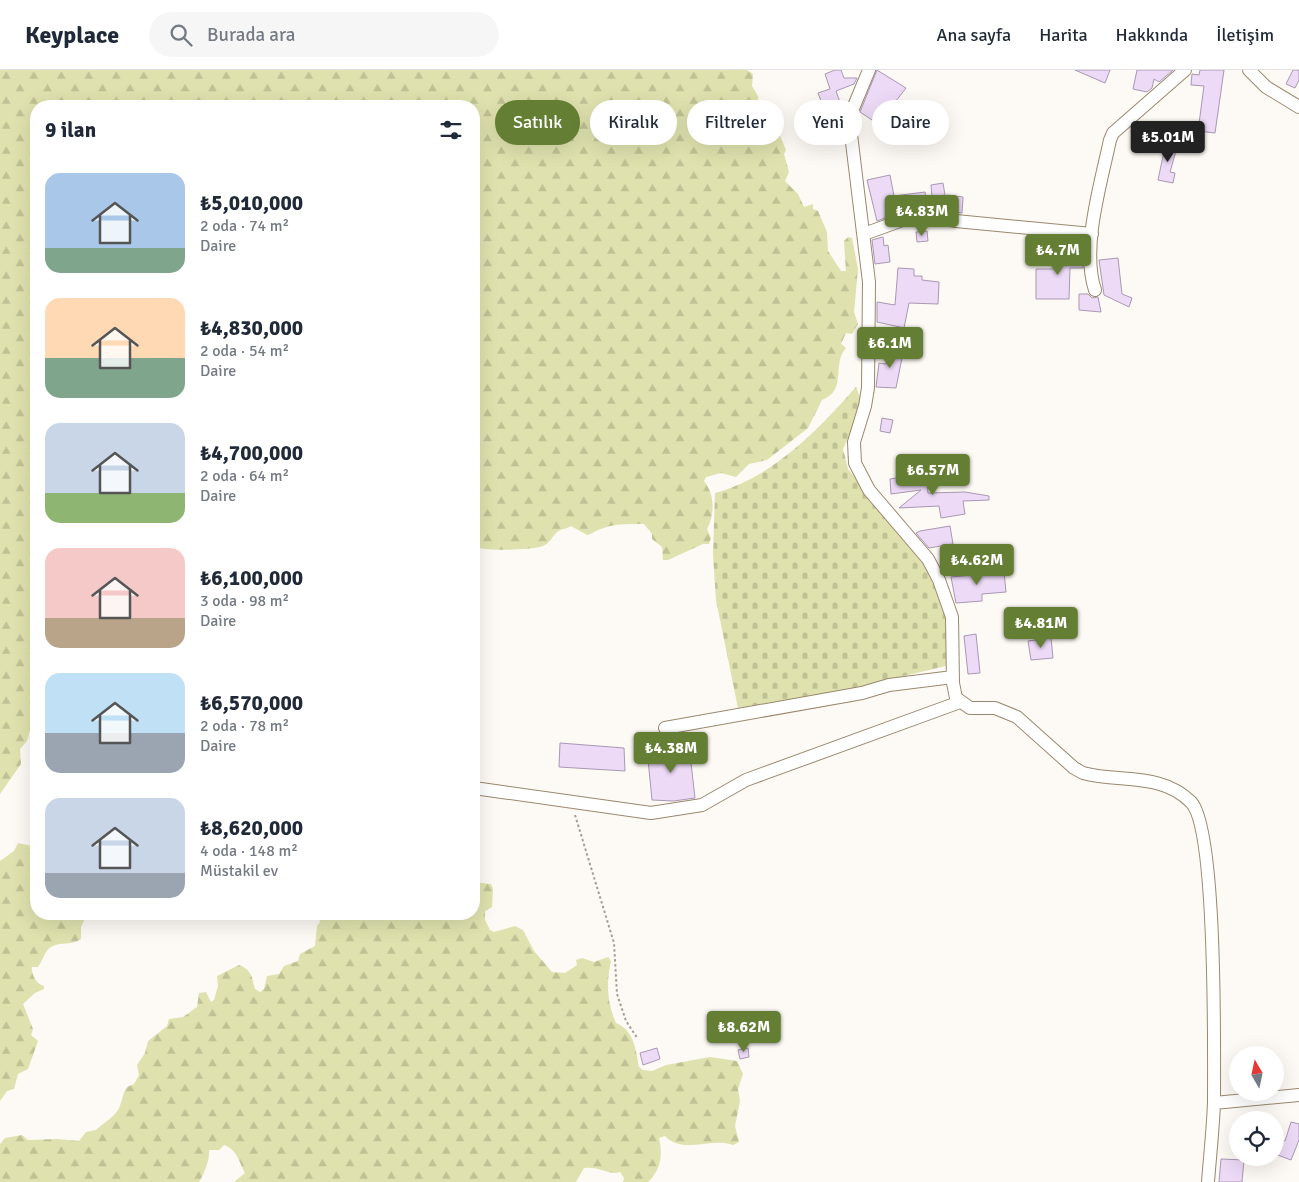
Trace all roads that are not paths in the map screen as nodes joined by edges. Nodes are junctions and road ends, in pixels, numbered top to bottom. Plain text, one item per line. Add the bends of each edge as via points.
1 (869, 70) edge
2 (1185, 70) edge
3 (1249, 70) edge
4 (1299, 107) edge
5 (864, 234) junction
6 (1092, 234) junction
7 (1095, 290) dead end
8 (953, 677) junction
9 (960, 702) junction
10 (665, 728) dead end
11 (480, 789) edge
12 (1299, 1095) edge
13 (1214, 1104) junction
14 (1208, 1182) edge

1 - 5 street via 849,118
2 - 6 street via 1113,133
3 - 4 street via 1266,87
5 - 6 street via 924,215
5 - 8 street via 869,282 869,368 865,406 853,456 869,490 928,559 938,580 952,617
6 - 7 street via 1089,261
8 - 9 street via 954,691
8 - 10 street via 890,685 862,693
9 - 11 street via 746,780 702,805 650,813
9 - 13 street via 970,708 995,708 1017,717 1083,773 1159,783 1183,796 1195,808 1202,828 1211,904
12 - 13 street
13 - 14 street

